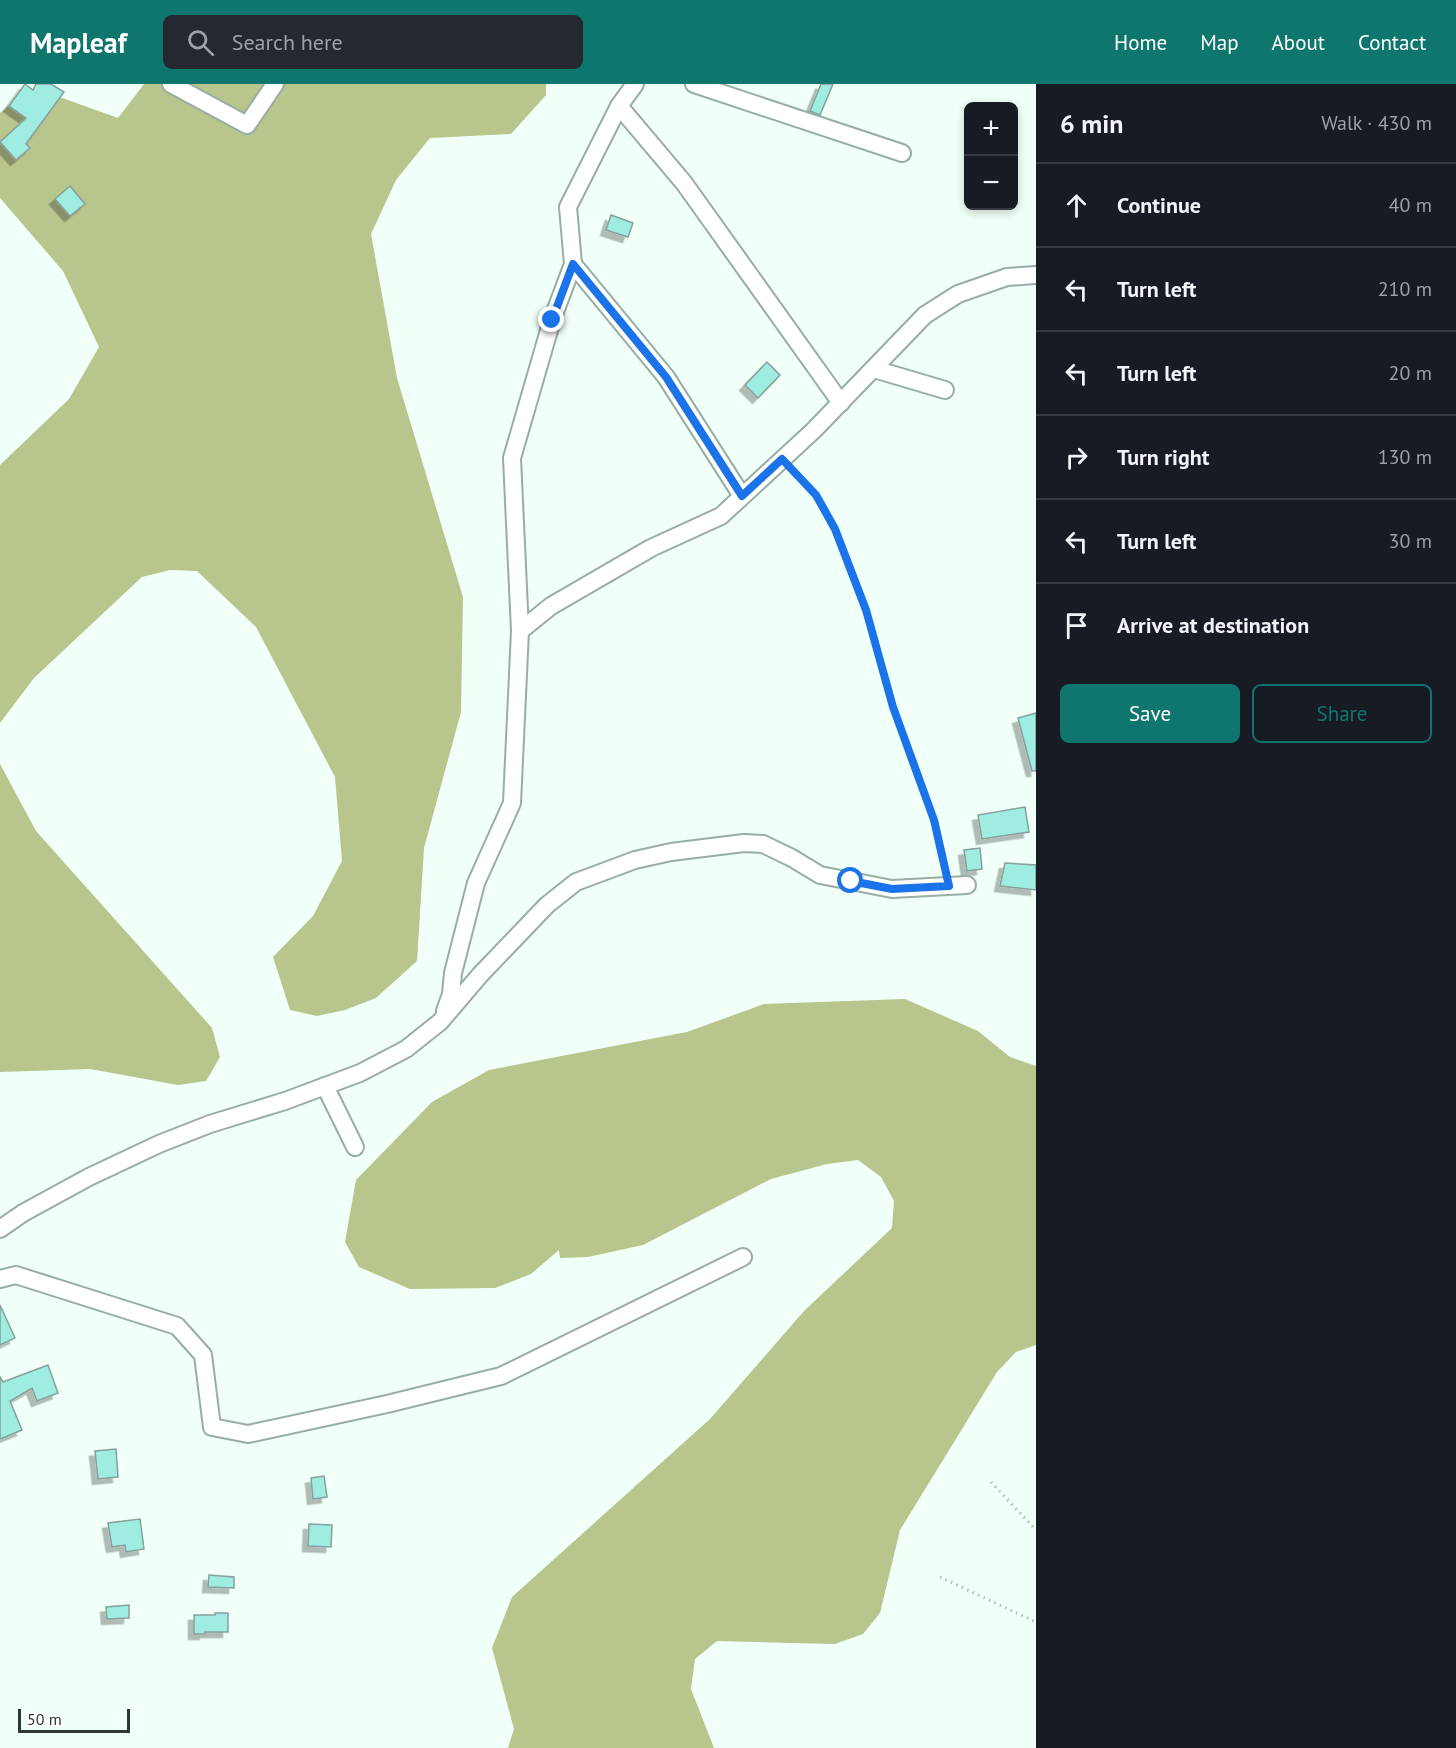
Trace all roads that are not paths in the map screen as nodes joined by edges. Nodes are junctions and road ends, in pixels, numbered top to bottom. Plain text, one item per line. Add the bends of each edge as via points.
1 (171, 84) edge
2 (275, 84) edge
3 (635, 84) edge
4 (694, 84) edge
5 (619, 106) junction
6 (902, 153) dead end
7 (573, 264) junction
8 (1036, 275) edge
9 (874, 369) junction
10 (945, 390) dead end
11 (841, 403) junction
12 (742, 496) junction
13 (520, 631) junction
14 (967, 885) dead end
15 (440, 1022) junction
16 (325, 1086) junction
17 (355, 1147) dead end
18 (0, 1229) edge
19 (743, 1257) dead end
20 (0, 1279) edge

1 - 2 street via 247,125
3 - 5 street
4 - 6 street
5 - 7 street via 568,207
5 - 11 street via 684,183
7 - 12 street via 666,377
7 - 13 street via 552,320 512,458
8 - 9 street via 1007,277 958,294 925,315
9 - 10 street
9 - 11 street
11 - 12 street
12 - 13 street via 721,516 651,548 551,606
13 - 15 street via 512,802 476,882 451,994
14 - 15 street via 892,889 820,875 763,843 671,852 635,860 576,882 546,905
15 - 16 street via 406,1049
16 - 17 street
16 - 18 street via 159,1144 89,1177
19 - 20 street via 501,1376 248,1434 212,1427 203,1355 177,1326 15,1275

